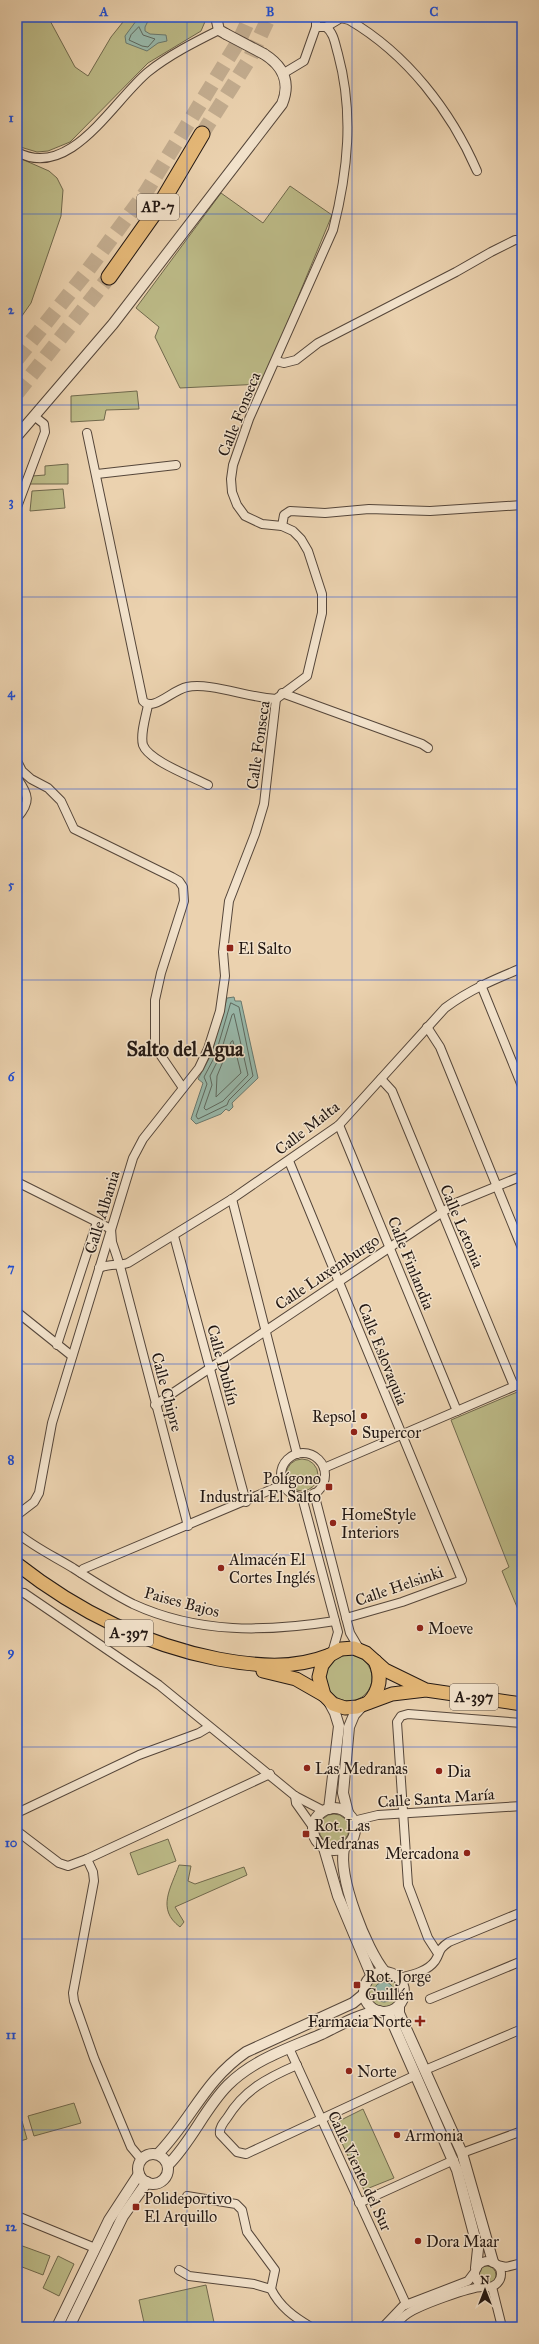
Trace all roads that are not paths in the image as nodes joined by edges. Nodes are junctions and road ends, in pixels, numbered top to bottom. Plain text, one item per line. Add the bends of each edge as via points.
1 (216, 17) edge
2 (316, 17) edge
3 (316, 27) junction
4 (326, 27) junction
5 (222, 32) junction
6 (284, 73) junction
7 (202, 134) tunnel mouth
8 (17, 152) edge
9 (477, 172) dead end
10 (522, 240) edge
11 (109, 277) tunnel mouth
12 (276, 361) junction
13 (34, 416) junction
14 (87, 433) dead end
15 (17, 436) edge
16 (176, 465) dead end
17 (97, 474) junction
18 (522, 505) edge
19 (17, 508) edge
20 (282, 526) junction
21 (282, 693) junction
22 (276, 699) junction
23 (148, 705) junction
24 (428, 748) dead end
25 (17, 761) edge
26 (17, 778) edge
27 (208, 785) dead end
28 (17, 818) edge
29 (225, 926) joint
30 (522, 968) edge
31 (481, 985) junction
32 (427, 1028) junction
33 (382, 1079) junction
34 (522, 1086) edge
35 (183, 1088) junction
36 (340, 1125) junction
37 (289, 1161) junction
38 (522, 1176) edge
39 (17, 1182) edge
40 (497, 1186) junction
41 (232, 1199) junction
42 (442, 1213) junction
43 (97, 1222) junction
44 (111, 1229) junction
45 (174, 1236) junction
46 (389, 1247) junction
47 (522, 1248) edge
48 (120, 1266) junction
49 (99, 1268) junction
50 (338, 1283) junction
51 (17, 1312) edge
52 (266, 1330) junction
53 (57, 1345) junction
54 (72, 1356) junction
55 (210, 1369) junction
56 (518, 1384) edge
57 (155, 1405) junction
58 (457, 1411) junction
59 (401, 1435) junction
60 (297, 1454) junction
61 (324, 1468) junction
62 (282, 1485) junction
63 (314, 1493) junction
64 (302, 1497) junction
65 (246, 1502) junction
66 (17, 1515) edge
67 (188, 1526) junction
68 (17, 1533) edge
69 (17, 1564) edge
70 (81, 1573) junction
71 (462, 1580) joint
72 (17, 1592) edge
73 (346, 1618) junction
74 (335, 1621) junction
75 (360, 1650) junction
76 (331, 1654) junction
77 (375, 1661) junction
78 (256, 1666) junction
79 (426, 1690) junction
80 (326, 1697) junction
81 (366, 1703) junction
82 (522, 1704) edge
83 (522, 1723) edge
84 (209, 1727) junction
85 (270, 1774) junction
86 (295, 1796) junction
87 (522, 1806) edge
88 (326, 1810) junction
89 (17, 1813) edge
90 (403, 1813) junction
91 (350, 1817) junction
92 (313, 1827) junction
93 (17, 1831) edge
94 (324, 1848) junction
95 (344, 1848) junction
96 (87, 1859) junction
97 (522, 1912) edge
98 (437, 1952) junction
99 (521, 1963) edge
100 (385, 1972) junction
101 (372, 1977) junction
102 (399, 1978) junction
103 (364, 1994) junction
104 (430, 1999) dead end
105 (399, 2006) junction
106 (381, 2012) junction
107 (522, 2029) edge
108 (289, 2048) junction
109 (296, 2065) junction
110 (420, 2073) junction
111 (321, 2119) junction
112 (522, 2131) edge
113 (158, 2154) junction
114 (458, 2157) junction
115 (141, 2159) junction
116 (168, 2165) junction
117 (139, 2174) junction
118 (148, 2182) junction
119 (187, 2196) dead end
120 (359, 2203) junction
121 (17, 2216) edge
122 (95, 2248) junction
123 (522, 2263) edge
124 (495, 2264) junction
125 (522, 2268) edge
126 (179, 2270) dead end
127 (475, 2270) junction
128 (500, 2278) junction
129 (488, 2287) junction
130 (271, 2289) junction
131 (406, 2304) junction
132 (57, 2327) edge
133 (69, 2327) edge
134 (311, 2327) edge
135 (383, 2327) edge
136 (394, 2327) edge
137 (502, 2327) edge

1 - 5 street
2 - 3 street
3 - 4 street
3 - 6 street via 304,61
4 - 9 street via 337,19 349,20 405,63 430,91
4 - 12 street, Calle Fonseca via 332,31 345,86 347,164 333,230
5 - 6 street, bridge via 264,54
5 - 8 street via 194,43 148,73 75,148 38,159
6 - 13 street via 286,89 282,104 113,324
7 - 11 highway, AP-7 via 160,205
10 - 12 street via 515,240 491,252 318,343 296,360 284,363
12 - 20 street, Calle Fonseca via 249,419 233,465 231,479 232,492 245,516 262,524
13 - 15 street
13 - 19 street via 44,424 45,432
14 - 17 street
16 - 17 street
17 - 23 street via 110,551 140,691 143,701
18 - 20 street via 430,511 290,511 284,515
20 - 21 street, Calle Fonseca via 301,539 308,551 323,603 307,676
21 - 22 street, Calle Fonseca
21 - 24 street via 366,722
22 - 23 street via 260,699 200,686 175,691 157,704
22 - 29 street, Calle Fonseca via 264,804 229,901
23 - 27 street via 143,736 146,749 160,761
25 - 35 street via 22,771 48,788 61,801 74,829 172,877 183,887 184,901 160,973 154,1024 155,1047
26 - 28 street via 25,788 28,801
29 - 35 street, Calle Albania via 225,976 220,1011 199,1068
30 - 31 street, Calle Malta
31 - 32 street, Calle Malta via 445,1008
31 - 34 street
32 - 33 street, Calle Malta
32 - 40 street via 440,1047
33 - 36 street, Calle Malta
33 - 42 street, Calle Letonia via 392,1091
35 - 44 street, Calle Albania via 143,1139 133,1158
36 - 37 street, Calle Malta
36 - 46 street, Calle Finlandia
37 - 41 street, Calle Malta
37 - 50 street, Calle Eslovaquia
38 - 40 street, Calle Luxemburgo
39 - 43 street
40 - 42 street, Calle Luxemburgo via 456,1203
40 - 47 street
41 - 45 street, Calle Malta
41 - 52 street
42 - 46 street, Calle Luxemburgo
42 - 56 street, Calle Letonia
43 - 44 street
43 - 53 street
44 - 48 street via 112,1242
44 - 49 street, Calle Albania
45 - 48 street, Calle Malta
45 - 55 street, Calle Dublín
46 - 50 street, Calle Luxemburgo
46 - 58 street, Calle Finlandia
48 - 49 street via 113,1264
48 - 57 street, Calle Chipre
49 - 54 street, Calle Albania
50 - 52 street, Calle Luxemburgo
50 - 59 street, Calle Eslovaquia
51 - 53 street
52 - 55 street, Calle Luxemburgo
52 - 60 street
53 - 54 street
54 - 66 street, Calle Albania via 46,1445 39,1493 34,1502
55 - 57 street, Calle Luxemburgo
55 - 65 street, Calle Dublín
56 - 58 street
57 - 67 street, Calle Chipre
58 - 59 street
59 - 61 street
59 - 71 street, Calle Eslovaquia
60 - 61 street via 314,1458
60 - 62 street via 290,1457 284,1465 280,1476
61 - 63 street via 324,1479
62 - 64 street via 294,1495
62 - 65 street
63 - 64 street
63 - 73 street
64 - 74 street
65 - 67 street
67 - 70 street
68 - 70 street, Paises Bajos
69 - 78 main road, A-397 via 84,1610 147,1640 196,1654
70 - 74 street, Paises Bajos via 134,1604 197,1624 255,1630
71 - 73 street, Calle Helsinki via 402,1602
72 - 84 street via 24,1593 159,1685
73 - 75 street via 350,1633
74 - 76 street via 337,1638
75 - 76 main road, A-397 via 347,1648
75 - 77 main road, A-397
76 - 78 main road, A-397 via 301,1664
76 - 80 main road via 320,1670 319,1683
77 - 79 main road, A-397 via 385,1670
77 - 81 main road via 379,1673 379,1686
78 - 80 main road, A-397 via 263,1671 296,1679
79 - 81 main road, A-397 via 392,1694
79 - 82 main road, A-397
80 - 81 main road, A-397 via 345,1708
80 - 88 street via 339,1726
81 - 91 street via 354,1715 349,1727 343,1793
83 - 90 street via 408,1714 399,1719
84 - 85 street
84 - 89 street via 139,1756
85 - 86 street
85 - 96 street
86 - 88 street
86 - 92 street via 296,1802
87 - 90 street, Calle Santa María
88 - 91 street via 339,1809
88 - 92 street via 316,1818
90 - 91 street, Calle Santa María
90 - 98 street via 408,1885 428,1938
91 - 95 street via 354,1836
92 - 94 street via 314,1837
93 - 96 street via 59,1863 68,1866
94 - 95 street
94 - 101 street via 344,1911
95 - 100 street via 344,1873 350,1898 375,1958
96 - 115 street via 94,1881 73,1993 74,2001 94,2058 131,2147
97 - 98 street via 449,1942
98 - 102 street via 436,1960 428,1967 413,1975
99 - 104 street
100 - 101 street
100 - 102 street
101 - 103 street via 366,1984
102 - 105 street via 405,1991
103 - 106 street via 370,2007
103 - 113 street via 352,2003 246,2052 233,2061 206,2088 183,2125
105 - 106 street
105 - 110 street via 399,2013
106 - 108 street via 366,2014
106 - 110 street via 390,2017
107 - 110 street
108 - 109 street, Calle Viento del Sur
108 - 116 street via 252,2066 228,2085 189,2142
109 - 111 street, Calle Viento del Sur
109 - 111 street via 264,2079 244,2095 221,2127 220,2134 237,2152 243,2154
110 - 111 street
110 - 114 street
111 - 120 street, Calle Viento del Sur
112 - 114 street
113 - 115 street
113 - 116 street
114 - 120 street
114 - 124 street
114 - 127 street via 478,2249
115 - 117 street
116 - 118 street via 168,2172 160,2182
117 - 118 street
117 - 122 street via 120,2201
118 - 133 street via 123,2216
119 - 130 street via 236,2204 242,2210 247,2232 275,2270
120 - 131 street, Calle Viento del Sur
121 - 122 street
122 - 132 street
123 - 124 street via 506,2267
124 - 127 street via 484,2262
124 - 128 street via 501,2271
125 - 128 street
126 - 130 street via 189,2276 254,2284
127 - 129 street via 476,2282
127 - 131 street via 468,2281
128 - 129 street via 498,2283
129 - 136 street via 472,2288 413,2311
129 - 137 street
130 - 134 street via 276,2299 292,2316
131 - 135 street via 395,2312

